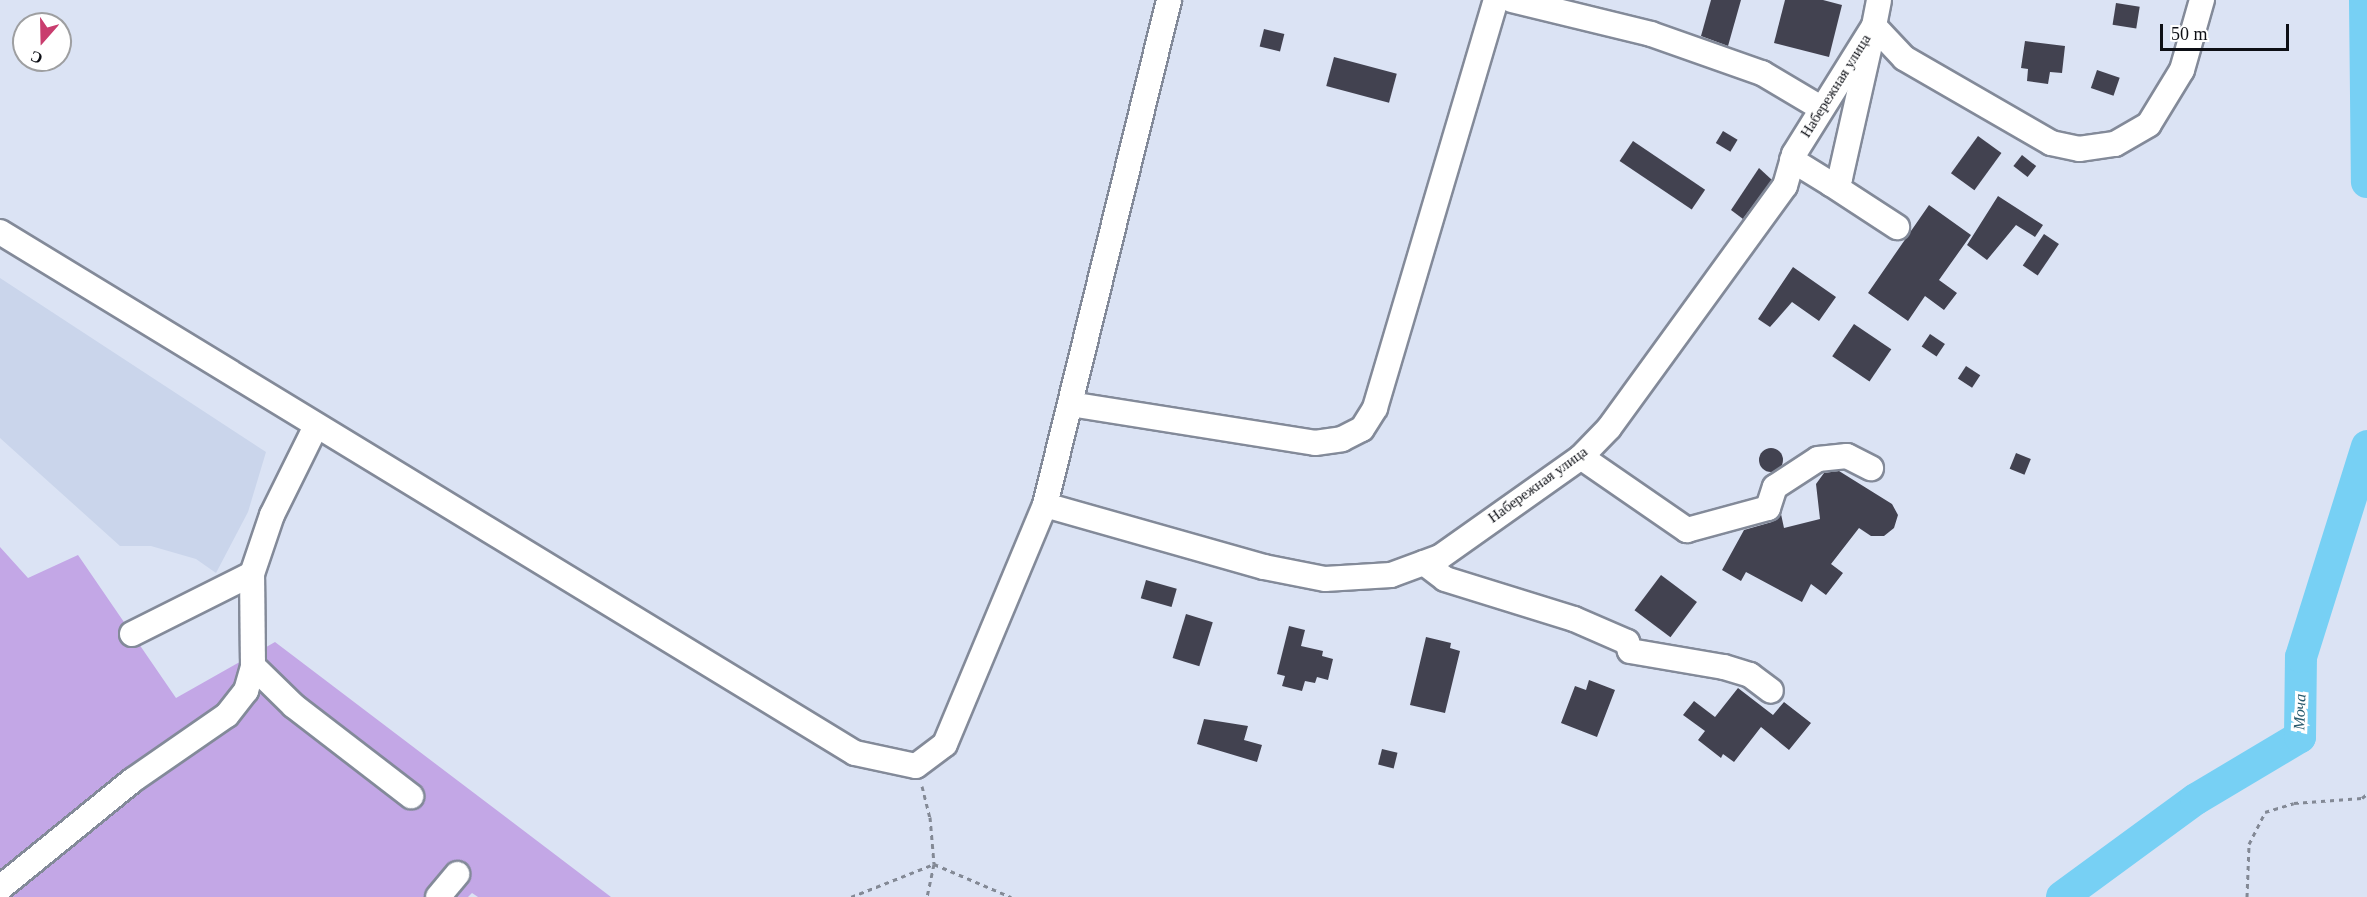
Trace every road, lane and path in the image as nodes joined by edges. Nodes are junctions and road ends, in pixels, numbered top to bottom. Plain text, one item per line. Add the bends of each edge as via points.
1 (1169, 0) edge
2 (1496, 0) edge
3 (1512, 0) edge
4 (1879, 0) edge
5 (2202, 0) edge
6 (1874, 26) junction
7 (1821, 108) junction
8 (1792, 160) junction
9 (1831, 184) junction
10 (1897, 227) dead end
11 (0, 232) edge
12 (1070, 404) junction
13 (316, 426) junction
14 (1581, 457) junction
15 (1871, 468) dead end
16 (1045, 505) junction
17 (1424, 563) junction
18 (252, 574) junction
19 (132, 634) dead end
20 (253, 666) junction
21 (1771, 691) dead end
22 (916, 766) junction
23 (2367, 794) edge
24 (411, 796) dead end
25 (934, 864) junction
26 (457, 874) dead end
27 (0, 888) edge
28 (438, 897) edge
29 (851, 897) edge
30 (927, 897) edge
31 (1011, 897) edge
32 (2247, 897) edge

1 - 12 street
2 - 12 street via 1375,408 1362,429 1342,439 1315,443
3 - 7 street via 1651,33 1762,73
4 - 6 street, Набережная улица
5 - 6 street via 2182,70 2149,124 2115,144 2079,149 2051,143 1904,58
6 - 7 street, Набережная улица
6 - 9 street via 1845,165 1840,178
7 - 8 street, Набережная улица
8 - 9 street
8 - 14 street, Набережная улица via 1785,186 1746,243 1609,428
9 - 10 street
11 - 13 street
12 - 16 street
13 - 18 street via 272,515
13 - 22 street via 855,753
14 - 15 street via 1687,530 1768,508 1775,487 1818,459 1847,456
14 - 17 street, Набережная улица via 1440,557
16 - 17 street, Набережная улица via 1264,567 1324,579 1391,575
16 - 22 street via 945,744
17 - 21 street via 1445,579 1574,619 1627,642 1630,651 1724,667 1750,675
18 - 19 street
18 - 20 street
20 - 24 street via 294,706
20 - 27 street via 246,691 227,715 133,780
22 - 25 path via 930,817
23 - 32 path via 2362,798 2294,803 2265,812 2249,844
25 - 29 path
25 - 30 path
25 - 31 path
26 - 28 street

